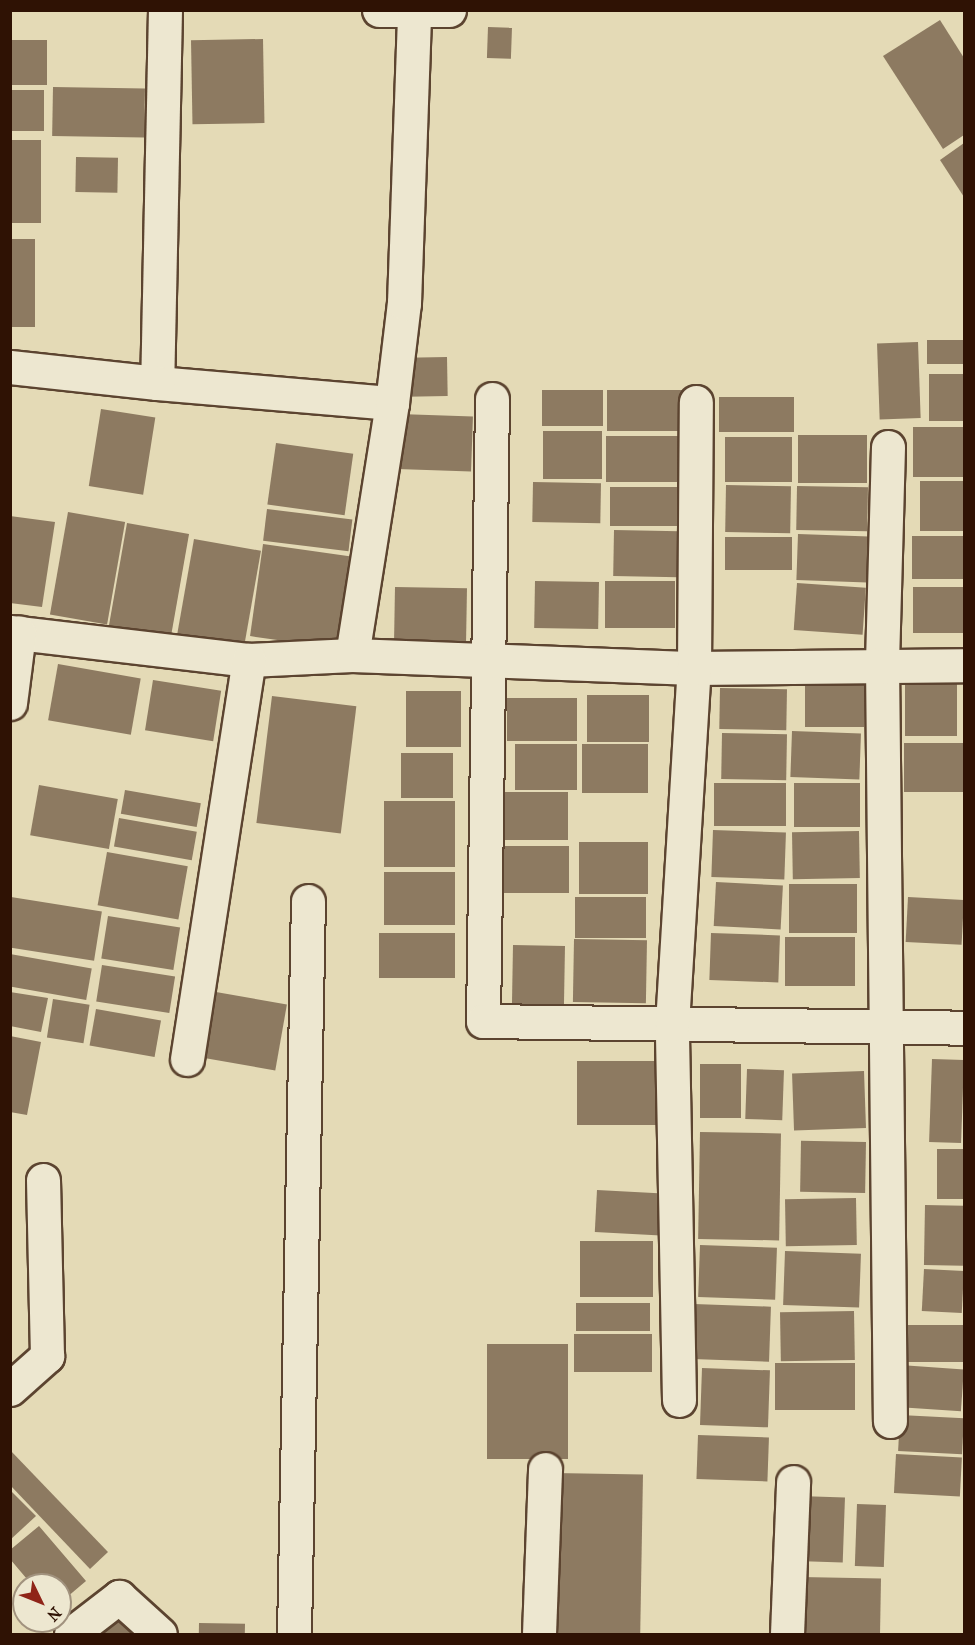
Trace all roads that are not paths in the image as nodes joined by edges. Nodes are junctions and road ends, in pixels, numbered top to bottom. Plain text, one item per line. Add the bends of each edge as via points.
1 (165, 10) edge
2 (379, 10) edge
3 (449, 10) edge
4 (413, 11) edge
5 (10, 367) edge
6 (157, 383) junction
7 (492, 399) dead end
8 (696, 402) dead end
9 (392, 403) junction
10 (888, 447) dead end
11 (15, 632) edge
12 (352, 655) junction
13 (249, 660) junction
14 (488, 663) junction
15 (882, 663) junction
16 (964, 665) edge
17 (694, 668) junction
18 (10, 703) edge
19 (308, 901) dead end
20 (672, 1024) junction
21 (883, 1027) junction
22 (964, 1028) edge
23 (187, 1059) dead end
24 (44, 1180) dead end
25 (10, 1389) edge
26 (679, 1401) dead end
27 (890, 1421) dead end
28 (545, 1469) dead end
29 (793, 1482) dead end
30 (71, 1635) edge
31 (160, 1635) edge
32 (294, 1635) edge
33 (539, 1635) edge
34 (787, 1635) edge

1 - 6 street
2 - 4 street
3 - 4 street
4 - 9 street via 404,303
5 - 6 street
6 - 9 street
7 - 14 street
8 - 17 street
9 - 12 street
10 - 15 street
11 - 13 street
11 - 18 street
12 - 13 street
12 - 14 street
13 - 23 street
14 - 17 street
14 - 20 street via 483,1021
15 - 16 street
15 - 17 street
15 - 21 street
17 - 20 street
19 - 32 street
20 - 21 street
20 - 26 street
21 - 22 street
21 - 27 street
24 - 25 street via 47,1356
28 - 33 street
29 - 34 street
30 - 31 street via 119,1597

